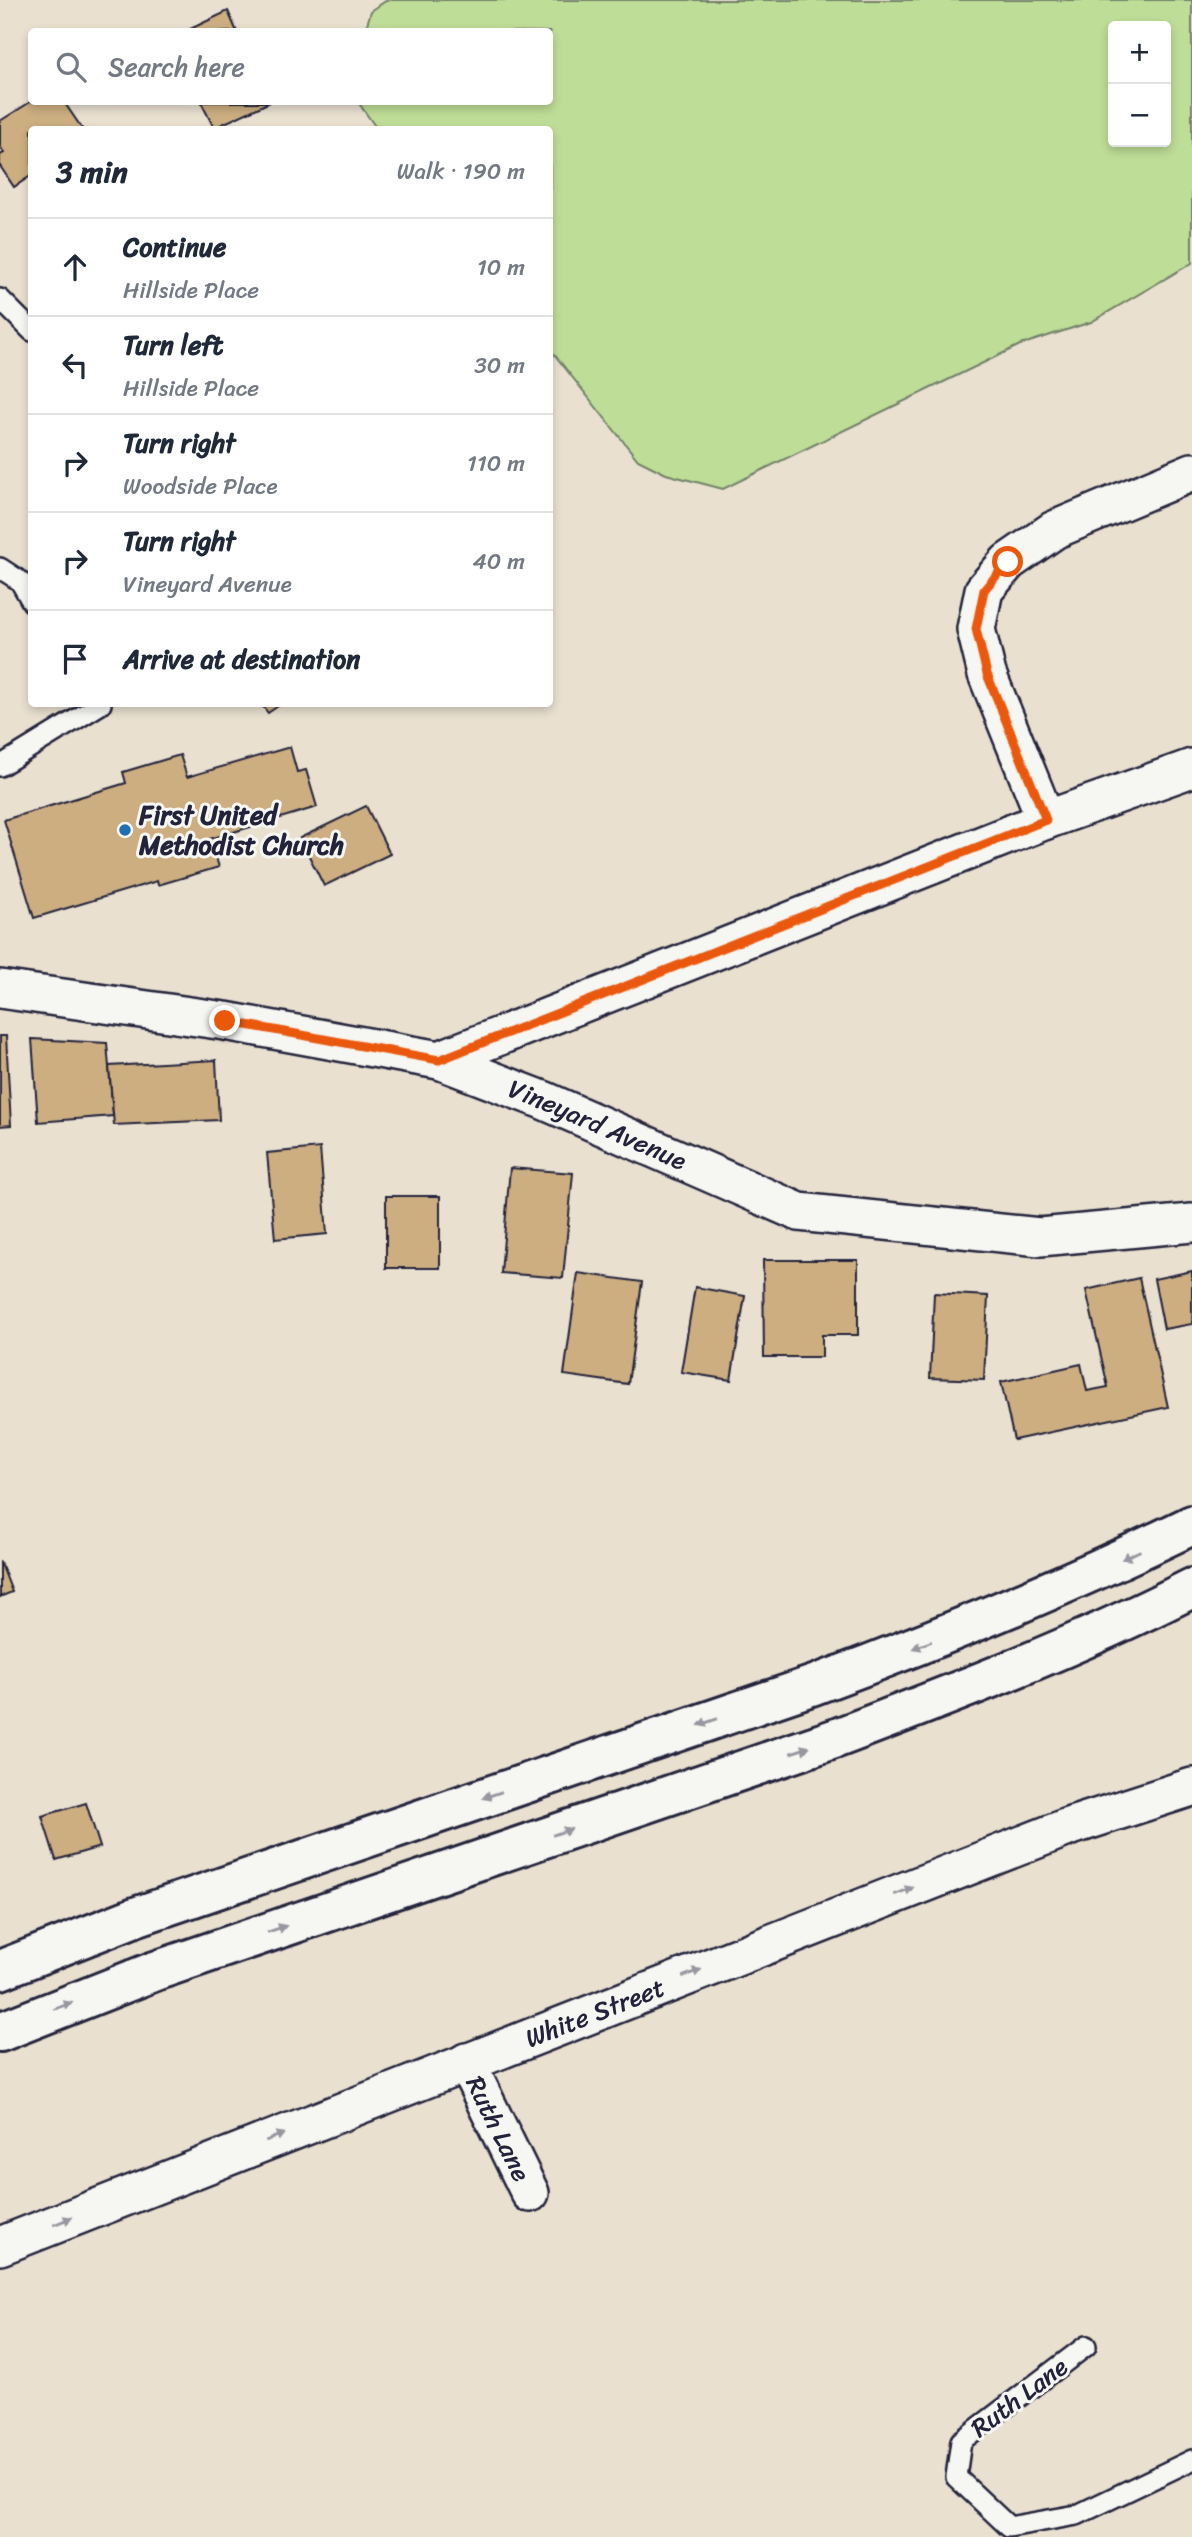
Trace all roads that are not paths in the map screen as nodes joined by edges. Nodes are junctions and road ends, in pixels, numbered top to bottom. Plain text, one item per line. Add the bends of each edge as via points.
1 (0, 299) edge
2 (28, 327) edge
3 (1192, 472) edge
4 (0, 568) edge
5 (28, 595) edge
6 (90, 707) edge
7 (0, 766) edge
8 (1192, 768) edge
9 (1046, 820) junction
10 (0, 989) edge
11 (439, 1060) junction
12 (1192, 1223) edge
13 (1192, 1525) edge
14 (1192, 1588) edge
15 (1192, 1787) edge
16 (0, 1970) edge
17 (0, 2032) edge
18 (466, 2062) junction
19 (530, 2193) dead end
20 (0, 2246) edge
21 (1086, 2346) dead end
22 (1192, 2460) edge

1 - 2 lane
3 - 9 street via 1054,530 1008,562 984,590 976,629 987,674
4 - 5 lane via 20,581
6 - 7 lane
8 - 9 street
9 - 11 street
10 - 11 street, Vineyard Avenue via 225,1021
11 - 12 street, Vineyard Avenue via 543,1100 799,1212 1040,1237
13 -> 16 highway via 922,1645 135,1917
17 -> 14 highway via 155,1971 870,1725 1050,1654
18 -> 15 street, White Street via 1068,1826
18 - 19 street, Ruth Lane
20 -> 18 street, White Street
21 - 22 lane, Ruth Lane via 961,2441 956,2477 1009,2527 1077,2515

